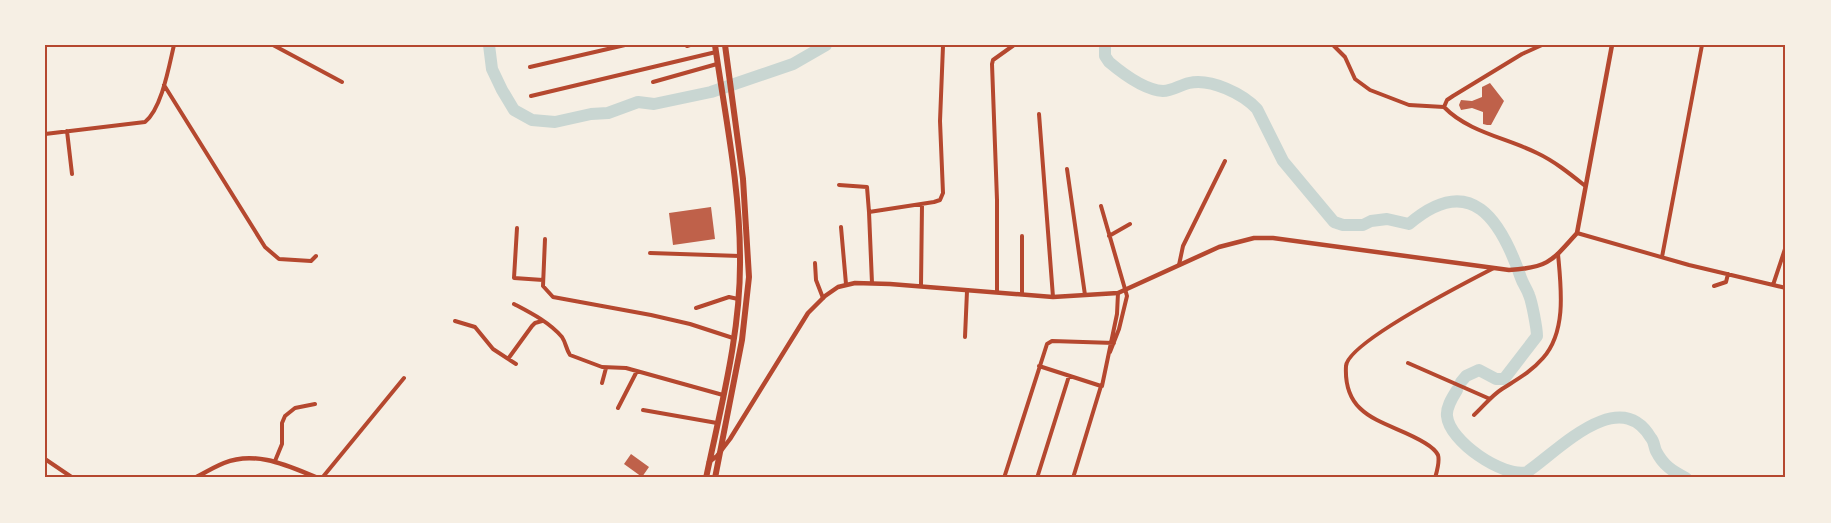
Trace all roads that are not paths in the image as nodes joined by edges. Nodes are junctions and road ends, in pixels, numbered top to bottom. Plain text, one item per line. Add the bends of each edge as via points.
1 (174, 45) edge
2 (273, 45) edge
3 (625, 45) edge
4 (725, 45) edge
5 (1014, 45) edge
6 (1333, 45) edge
7 (1542, 45) edge
8 (1612, 45) edge
9 (1702, 45) edge
10 (943, 46) edge
11 (716, 48) edge
12 (718, 66) junction
13 (530, 67) dead end
14 (342, 82) dead end
15 (653, 82) dead end
16 (164, 85) junction
17 (531, 96) dead end
18 (1444, 107) junction
19 (1039, 114) dead end
20 (67, 131) junction
21 (45, 134) edge
22 (1225, 161) dead end
23 (1067, 169) dead end
24 (72, 174) dead end
25 (1584, 185) junction
26 (839, 186) dead end
27 (922, 205) junction
28 (1101, 206) dead end
29 (869, 212) junction
30 (1130, 224) dead end
31 (840, 227) dead end
32 (516, 228) dead end
33 (1577, 233) junction
34 (1022, 236) dead end
35 (1109, 237) junction
36 (545, 239) dead end
37 (1786, 246) edge
38 (650, 253) dead end
39 (1558, 254) junction
40 (316, 256) dead end
41 (740, 256) junction
42 (1662, 257) junction
43 (815, 263) dead end
44 (1179, 265) junction
45 (1494, 268) junction
46 (1728, 274) junction
47 (543, 280) junction
48 (872, 283) junction
49 (846, 284) junction
50 (1773, 285) junction
51 (921, 286) junction
52 (1714, 286) dead end
53 (1786, 288) edge
54 (1126, 290) junction
55 (968, 291) junction
56 (997, 292) junction
57 (1118, 293) junction
58 (1022, 294) junction
59 (1085, 296) junction
60 (1053, 297) junction
61 (823, 298) junction
62 (739, 300) junction
63 (514, 304) dead end
64 (696, 308) dead end
65 (1124, 313) junction
66 (1117, 314) junction
67 (455, 321) dead end
68 (543, 321) junction
69 (1116, 329) junction
70 (965, 337) dead end
71 (734, 339) junction
72 (1112, 343) junction
73 (508, 360) junction
74 (1408, 363) dead end
75 (516, 364) dead end
76 (1039, 366) junction
77 (606, 368) junction
78 (637, 371) junction
79 (1069, 376) junction
80 (404, 378) dead end
81 (602, 383) dead end
82 (1101, 386) junction
83 (723, 395) junction
84 (1490, 399) junction
85 (315, 404) dead end
86 (618, 408) dead end
87 (643, 410) dead end
88 (1474, 415) dead end
89 (717, 423) junction
90 (720, 452) junction
91 (45, 459) edge
92 (275, 461) junction
93 (709, 462) junction
94 (73, 478) edge
95 (195, 478) edge
96 (320, 478) edge
97 (706, 478) edge
98 (716, 478) edge
99 (1004, 478) edge
100 (1036, 478) edge
101 (1073, 478) edge
102 (1435, 478) edge

1 - 16 street
2 - 14 street
3 - 13 street
4 - 90 highway via 743,179 750,277
5 - 56 street via 992,61
6 - 18 street via 1345,57 1355,79 1370,90 1409,105
7 - 18 street via 1453,96
8 - 25 street
9 - 42 street
10 - 27 street via 943,193 939,200
11 - 12 highway
11 - 17 street
12 - 15 street
12 - 41 highway
16 - 20 street via 145,122
16 - 40 street via 265,247 279,258 310,261
18 - 25 street via 1474,127 1556,164
19 - 60 street
20 - 21 street
20 - 24 street
22 - 44 street via 1183,246
23 - 59 street
25 - 33 street
26 - 29 street via 867,187
27 - 29 street
27 - 51 street
28 - 35 street
29 - 48 street
30 - 35 street
31 - 49 street
32 - 47 street via 514,278
33 - 39 street
33 - 42 street
34 - 58 street
35 - 54 street
36 - 47 street
37 - 50 street
38 - 41 street
39 - 45 street via 1547,264 1529,269
39 - 84 street via 1558,326 1549,350 1532,369
41 - 62 highway
42 - 46 street
43 - 61 street
44 - 45 street via 1241,240 1273,238
44 - 54 street
45 - 102 street via 1395,322 1347,361 1353,401 1373,419 1433,448 1439,461
46 - 50 street
46 - 52 street via 1726,282
47 - 71 street via 552,297 690,324
48 - 49 street
48 - 51 street
49 - 61 street
50 - 53 street
51 - 55 street
54 - 57 street
54 - 65 street
55 - 56 street
55 - 70 street
56 - 58 street
57 - 59 street
57 - 66 street
58 - 60 street
59 - 60 street
61 - 90 street via 794,334
62 - 64 street via 729,297
62 - 71 highway
63 - 68 street
65 - 66 street
65 - 69 street
66 - 69 street
67 - 73 street via 475,327
68 - 73 street via 535,323
68 - 77 street via 562,338 570,355
69 - 72 street
71 - 83 highway
72 - 76 street via 1049,342
72 - 82 street
73 - 75 street
74 - 84 street
76 - 79 street
76 - 99 street
77 - 78 street
77 - 81 street
78 - 83 street
78 - 86 street
79 - 82 street
79 - 100 street
80 - 96 street
82 - 101 street
83 - 89 highway
84 - 88 street
85 - 92 street via 295,408 285,416 282,444
87 - 89 street
89 - 93 highway
90 - 93 street
90 - 98 highway
91 - 94 street
92 - 95 street via 246,457 224,462
92 - 96 street
93 - 97 highway

